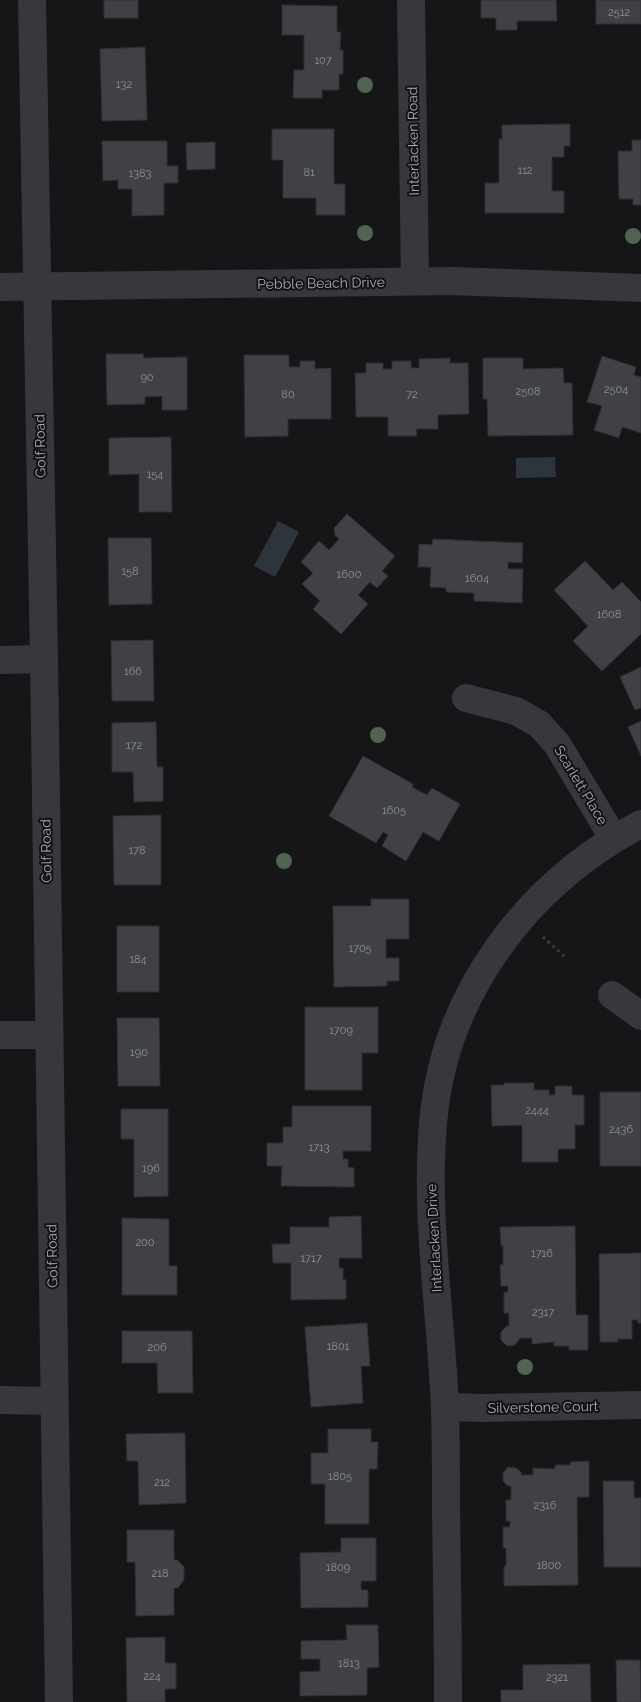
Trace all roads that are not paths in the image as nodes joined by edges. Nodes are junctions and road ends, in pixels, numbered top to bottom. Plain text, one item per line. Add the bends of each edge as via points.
1 (32, 0) edge
2 (411, 0) edge
3 (415, 281) junction
4 (37, 286) junction
5 (0, 287) edge
6 (641, 288) edge
7 (44, 659) junction
8 (0, 660) edge
9 (466, 698) dead end
10 (641, 824) edge
11 (614, 839) junction
12 (612, 995) dead end
13 (641, 1016) edge
14 (0, 1034) edge
15 (49, 1034) junction
16 (0, 1400) edge
17 (54, 1400) junction
18 (641, 1405) edge
19 (445, 1407) junction
20 (59, 1702) edge
21 (448, 1702) edge

1 - 4 street, Golf Road
2 - 3 street, Interlacken Road
3 - 4 street, Pebble Beach Drive
3 - 6 street, Pebble Beach Drive
4 - 5 street, Pebble Beach Drive
4 - 7 street, Golf Road
7 - 8 street
7 - 15 street, Golf Road
9 - 11 street, Scarlett Place via 516,711 539,724 557,744
10 - 11 street, Interlacken Drive
11 - 19 street, Interlacken Drive via 556,882 507,934 461,1014 445,1058 433,1122 431,1159 432,1248
12 - 13 street
14 - 15 street
15 - 17 street, Golf Road
16 - 17 street
17 - 20 street, Golf Road
18 - 19 street, Silverstone Court
19 - 21 street, Interlacken Drive

